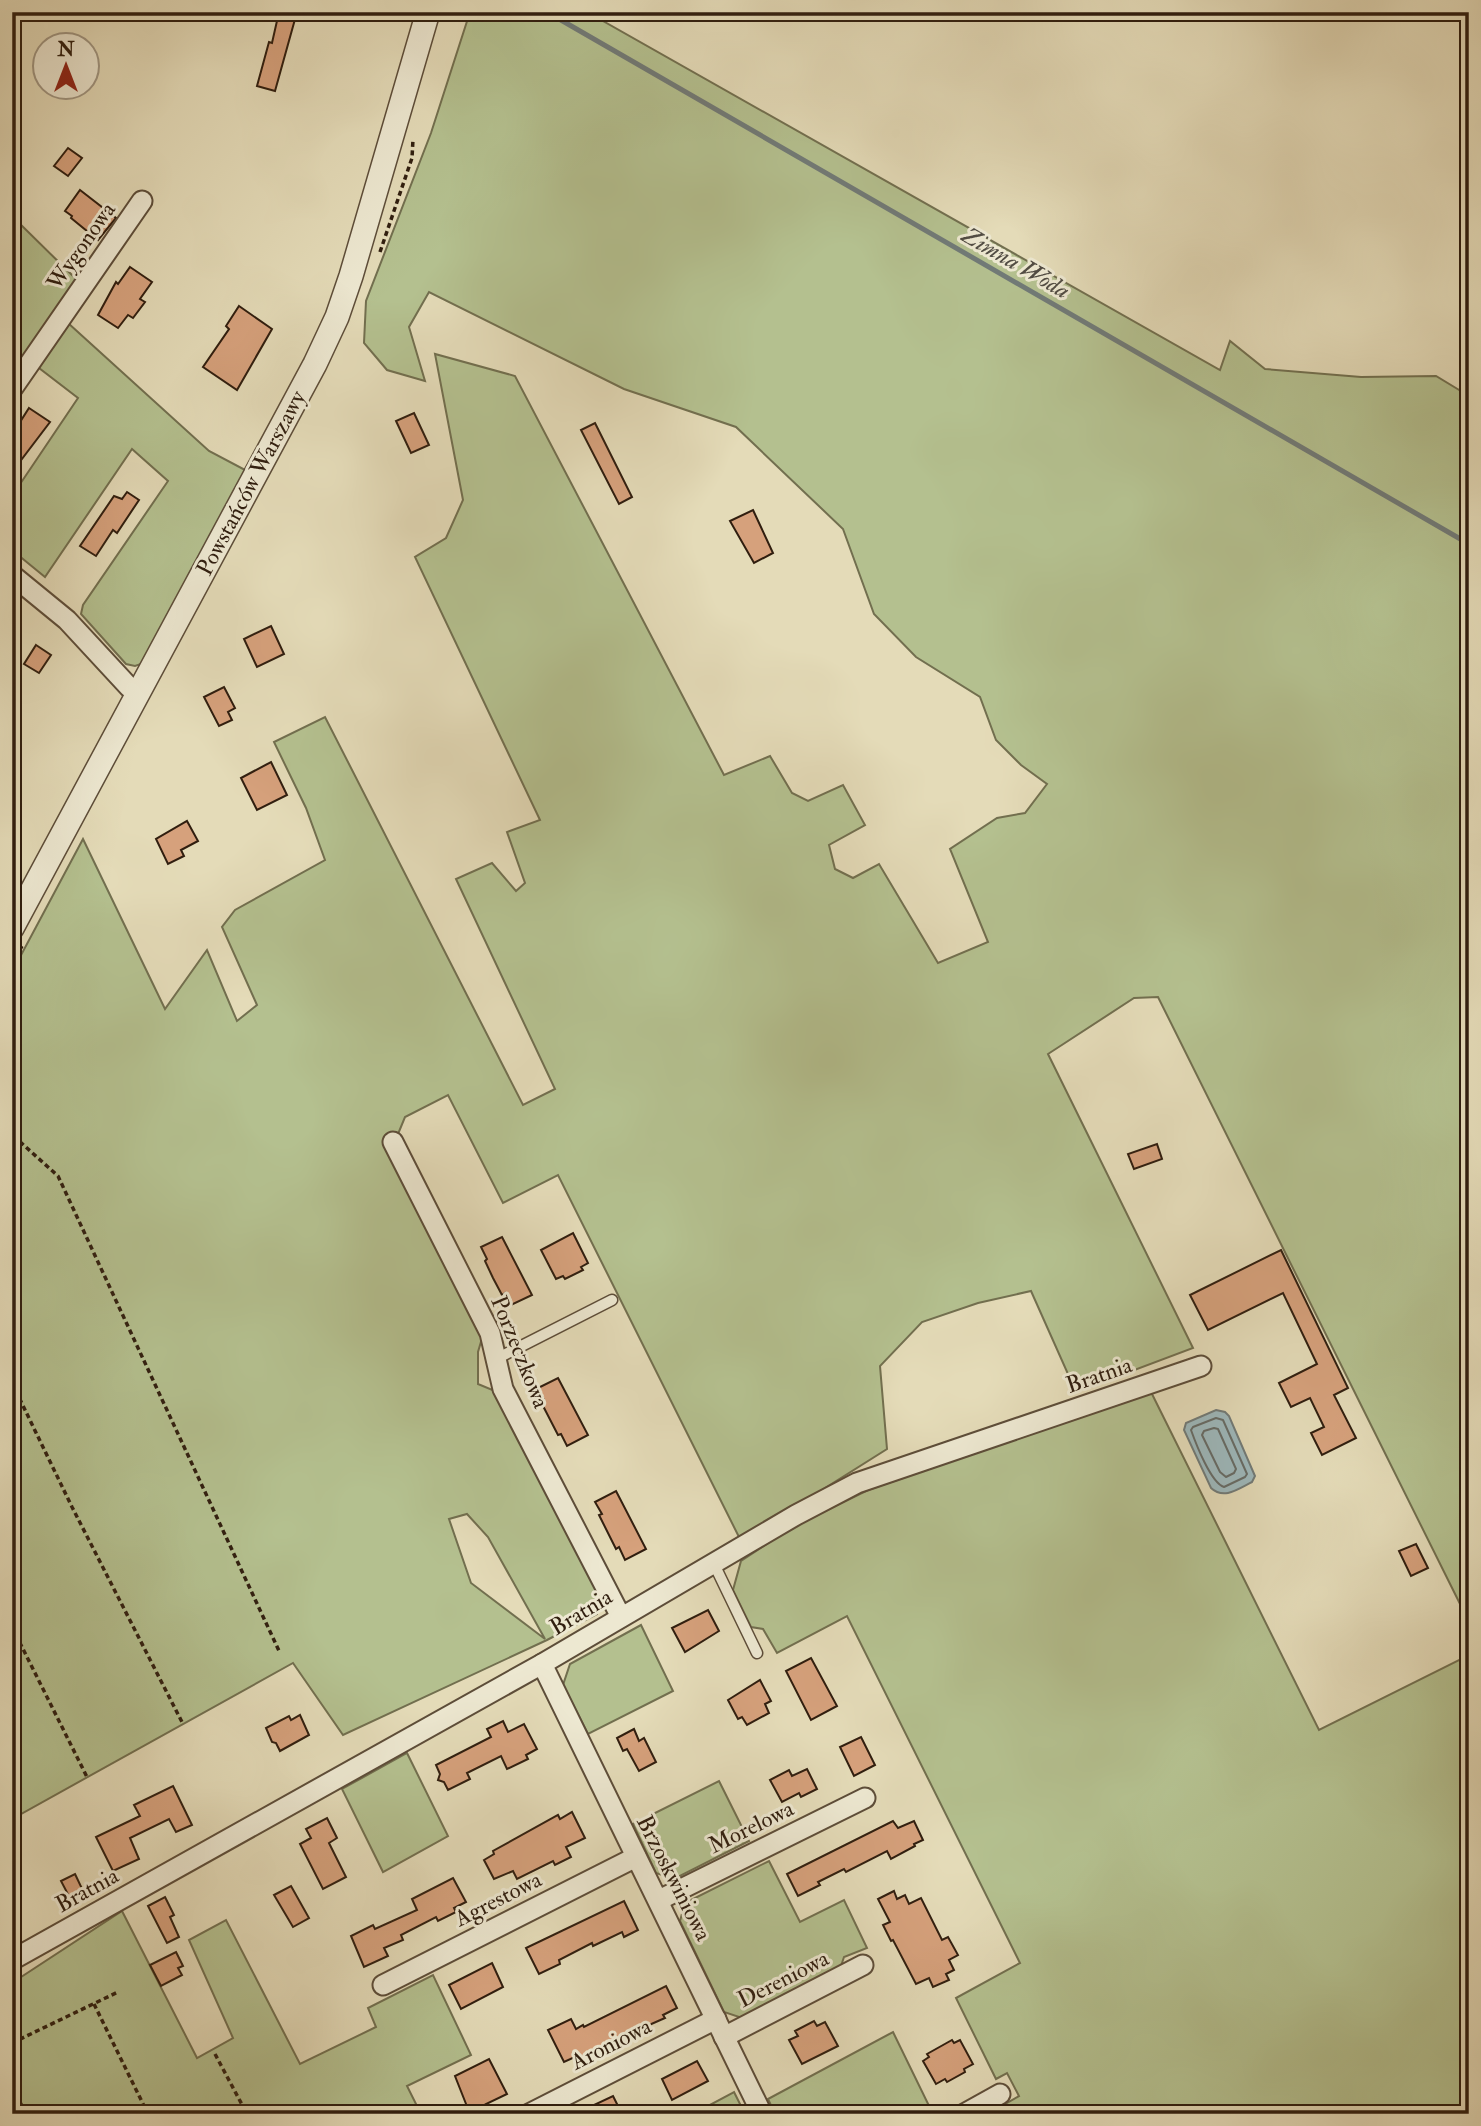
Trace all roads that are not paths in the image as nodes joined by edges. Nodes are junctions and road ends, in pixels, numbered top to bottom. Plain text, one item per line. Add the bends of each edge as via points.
1 (428, 12) edge
2 (142, 201) dead end
3 (12, 389) edge
4 (12, 575) edge
5 (138, 694) junction
6 (12, 928) edge
7 (393, 1142) dead end
8 (612, 1300) dead end
9 (496, 1359) junction
10 (1201, 1366) dead end
11 (714, 1563) junction
12 (621, 1617) junction
13 (757, 1653) dead end
14 (542, 1664) junction
15 (865, 1798) dead end
16 (636, 1857) junction
17 (659, 1900) junction
18 (12, 1960) edge
19 (863, 1965) dead end
20 (383, 1985) dead end
21 (720, 2028) junction
22 (1000, 2095) dead end
23 (529, 2114) edge
24 (762, 2114) edge
25 (964, 2114) edge

1 - 5 street, Powstańców Warszawy via 337,317
2 - 3 street, Wygonowa
4 - 5 street via 67,620
5 - 6 street, Powstańców Warszawy
7 - 9 street, Porzeczkowa via 490,1333
8 - 9 lane
9 - 12 street, Porzeczkowa via 503,1389
10 - 11 street, Bratnia via 857,1483
11 - 12 street, Bratnia
11 - 13 lane
12 - 14 street, Bratnia
14 - 16 street, Brzoskwiniowa
14 - 18 street, Bratnia
15 - 17 street, Morelowa
16 - 17 street, Brzoskwiniowa
16 - 20 street, Agrestowa
17 - 21 street, Brzoskwiniowa
19 - 21 street, Dereniowa
21 - 23 street, Aroniowa
21 - 24 street, Brzoskwiniowa
22 - 25 street

